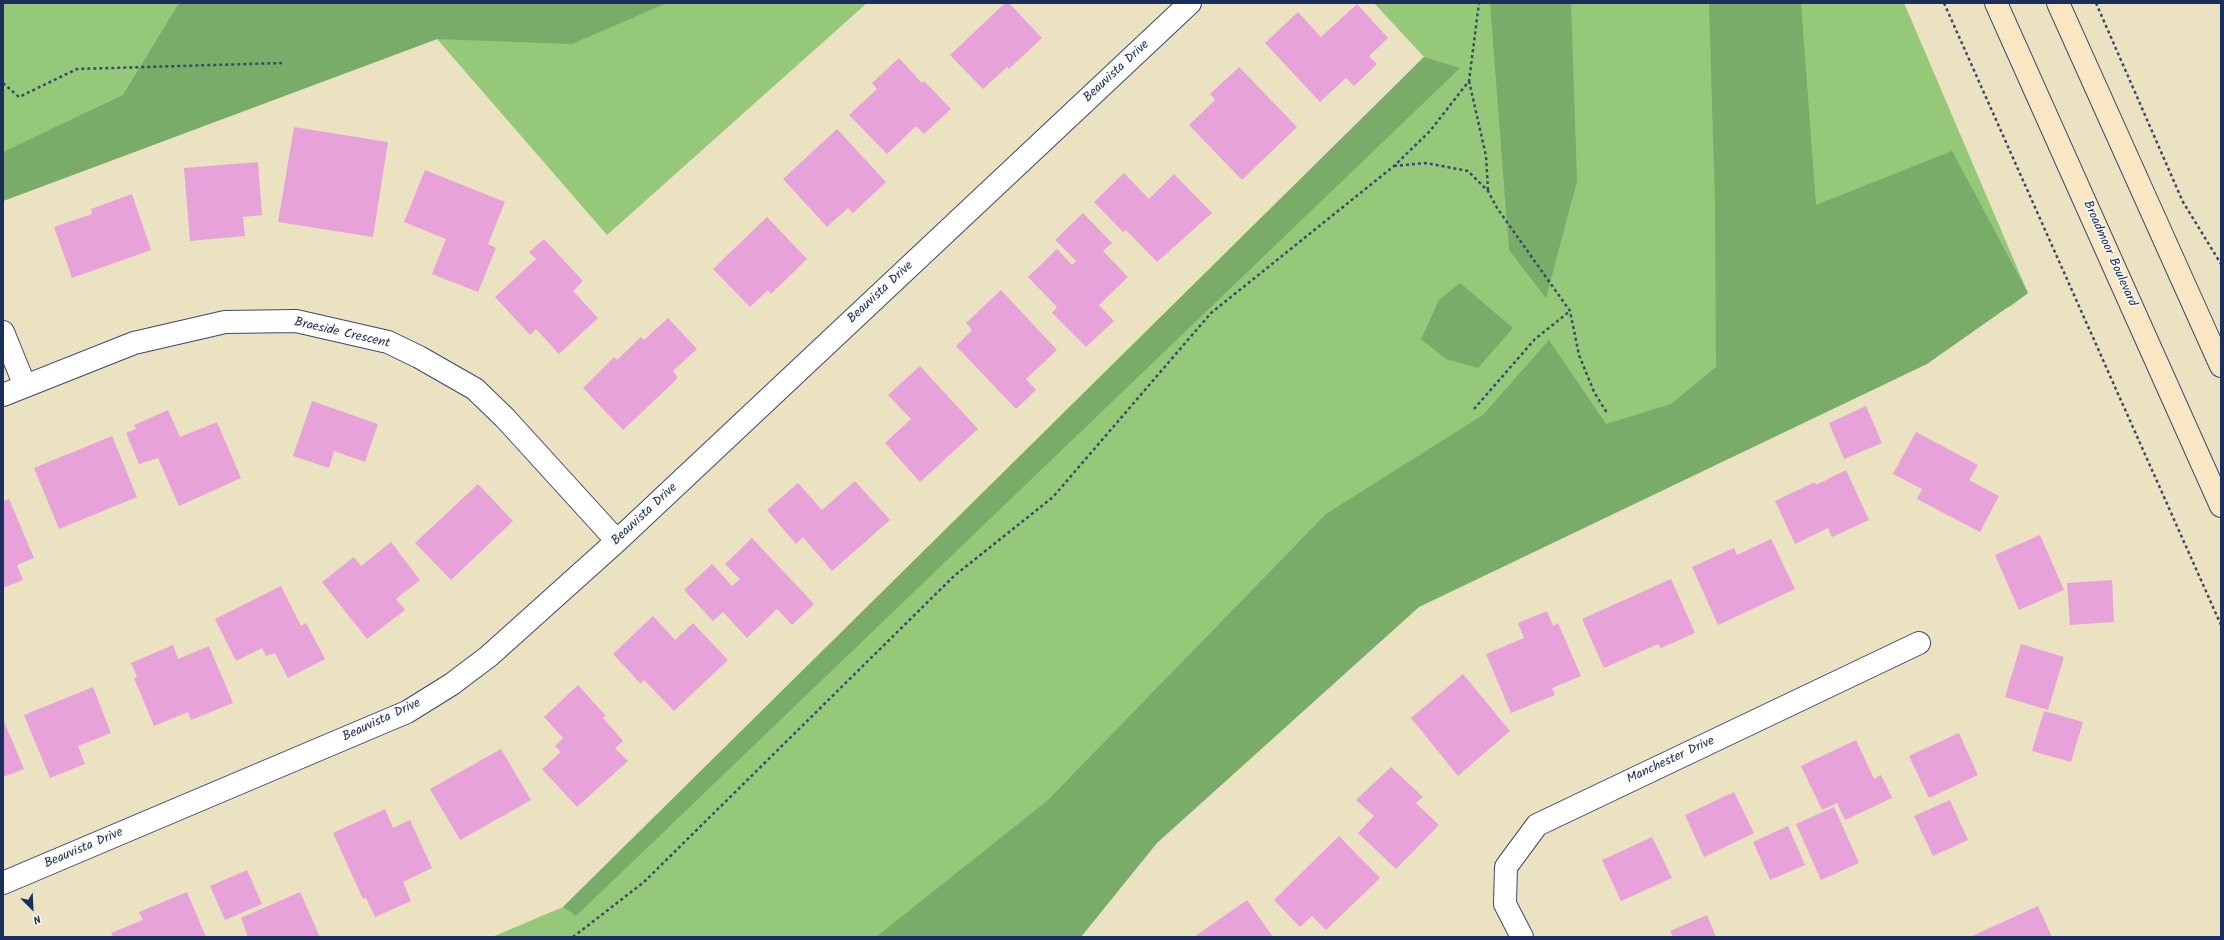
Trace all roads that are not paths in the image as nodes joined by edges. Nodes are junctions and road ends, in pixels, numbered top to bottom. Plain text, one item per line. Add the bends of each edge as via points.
1 (1190, 3) edge
2 (1996, 3) edge
3 (2058, 3) edge
4 (3, 332) edge
5 (2221, 366) edge
6 (25, 386) junction
7 (3, 395) edge
8 (2221, 506) edge
9 (618, 541) junction
10 (1919, 643) dead end
11 (3, 883) edge
12 (1522, 937) edge

1 - 9 street, Beauvista Drive
2 - 8 main road, Broadmoor Boulevard
3 - 5 main road
4 - 6 street
6 - 7 street, Braeside Crescent
6 - 9 street, Braeside Crescent via 134,343 225,322 296,321 388,342 475,389
9 - 11 street, Beauvista Drive via 489,656 452,684 407,712
10 - 12 street, Manchester Drive via 1537,825 1506,867 1504,904

